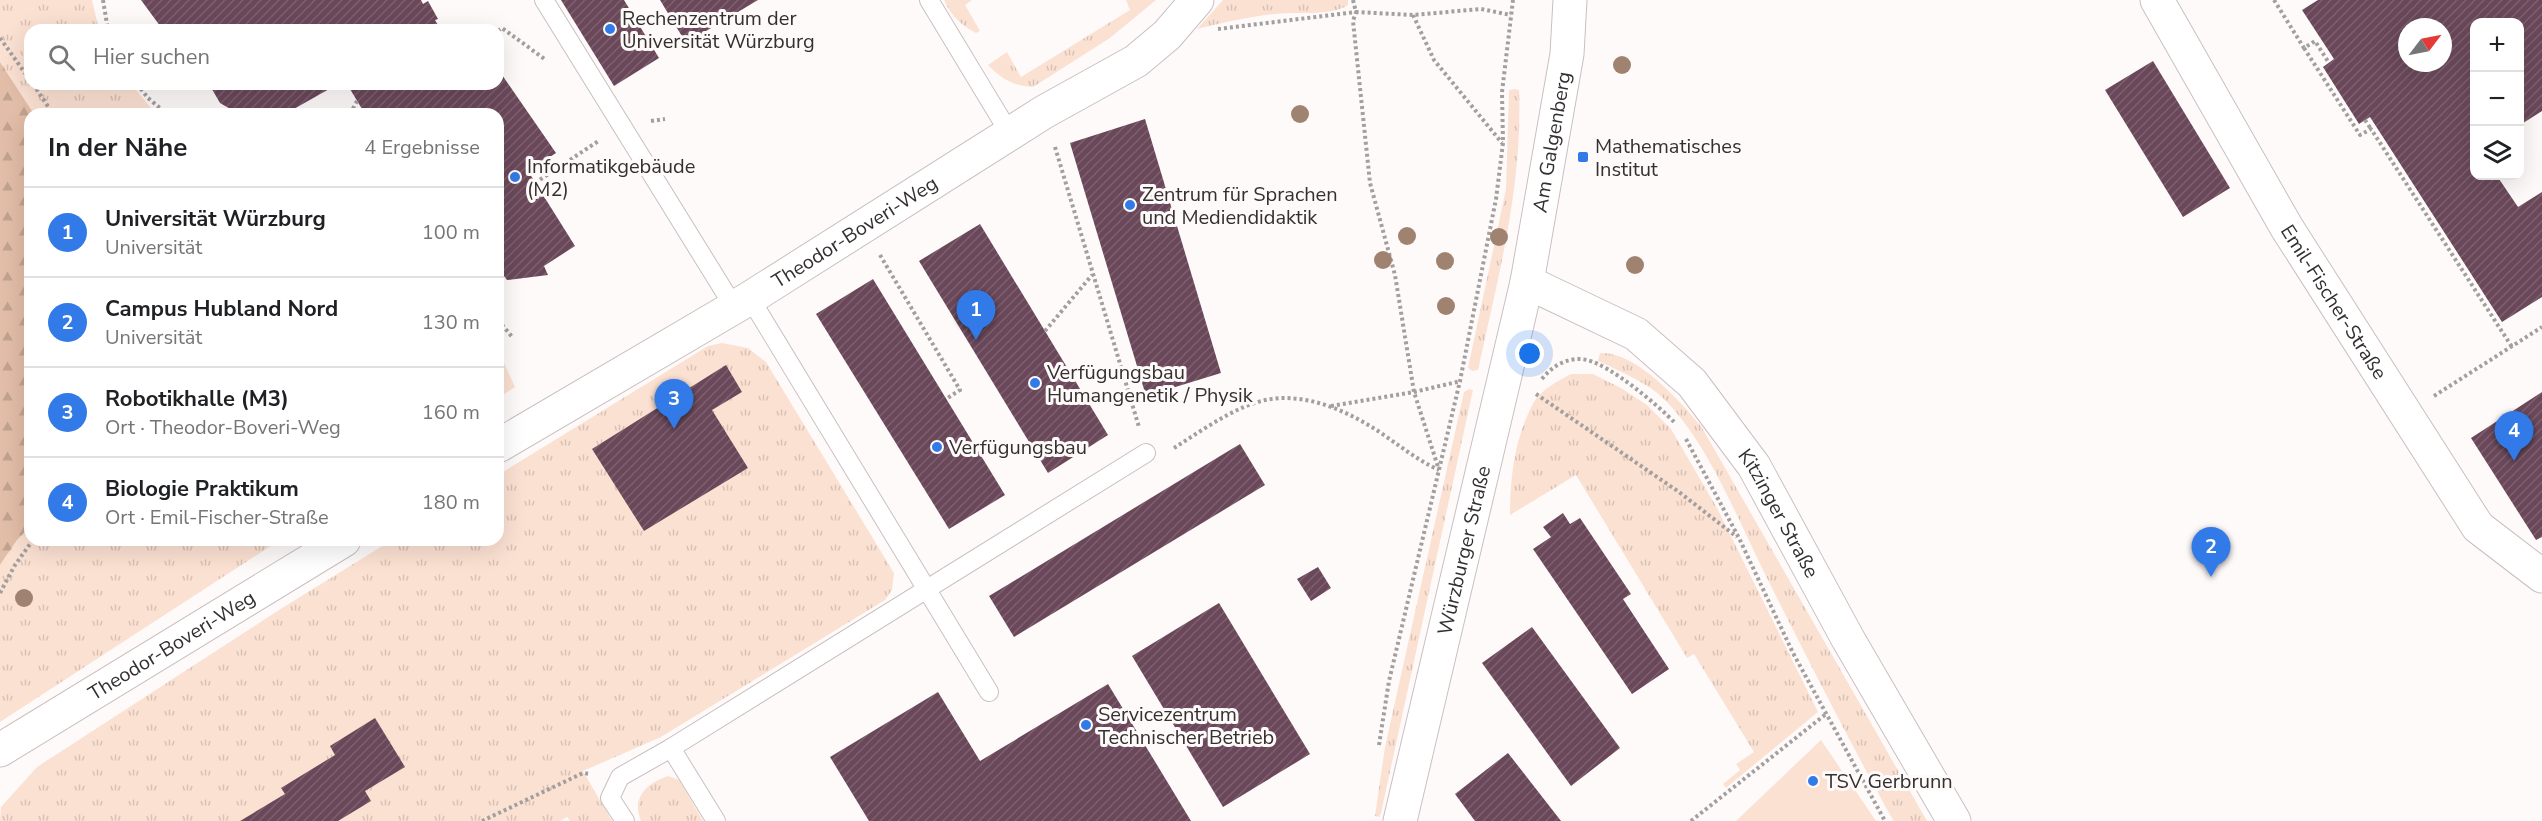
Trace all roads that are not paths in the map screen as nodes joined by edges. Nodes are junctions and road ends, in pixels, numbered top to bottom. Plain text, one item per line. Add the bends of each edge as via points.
1 (544, 0) edge
2 (929, 0) edge
3 (1197, 0) edge
4 (1570, 0) edge
5 (2157, 0) edge
6 (1010, 134) junction
7 (1527, 282) junction
8 (742, 302) junction
9 (504, 442) edge
10 (1146, 453) road end
11 (334, 546) edge
12 (2542, 576) edge
13 (926, 588) junction
14 (989, 692) dead end
15 (671, 748) junction
16 (0, 750) edge
17 (625, 821) edge
18 (716, 821) edge
19 (1400, 821) edge
20 (1953, 821) edge

1 - 8 lane via 622,125
2 - 6 lane
3 - 6 street, Theodor-Boveri-Weg via 1167,35 1136,61
4 - 7 street, Am Galgenberg via 1567,54
5 - 12 street, Emil-Fischer-Straße via 2287,228 2478,527
6 - 8 street, Theodor-Boveri-Weg
7 - 19 street, Würzburger Straße
7 - 20 street, Kitzinger Straße via 1636,334 1692,383 1754,466
8 - 9 street, Theodor-Boveri-Weg
8 - 13 lane
10 - 13 lane
11 - 16 street, Theodor-Boveri-Weg
13 - 14 lane
13 - 15 lane
15 - 17 lane via 620,777 610,798
15 - 18 lane

